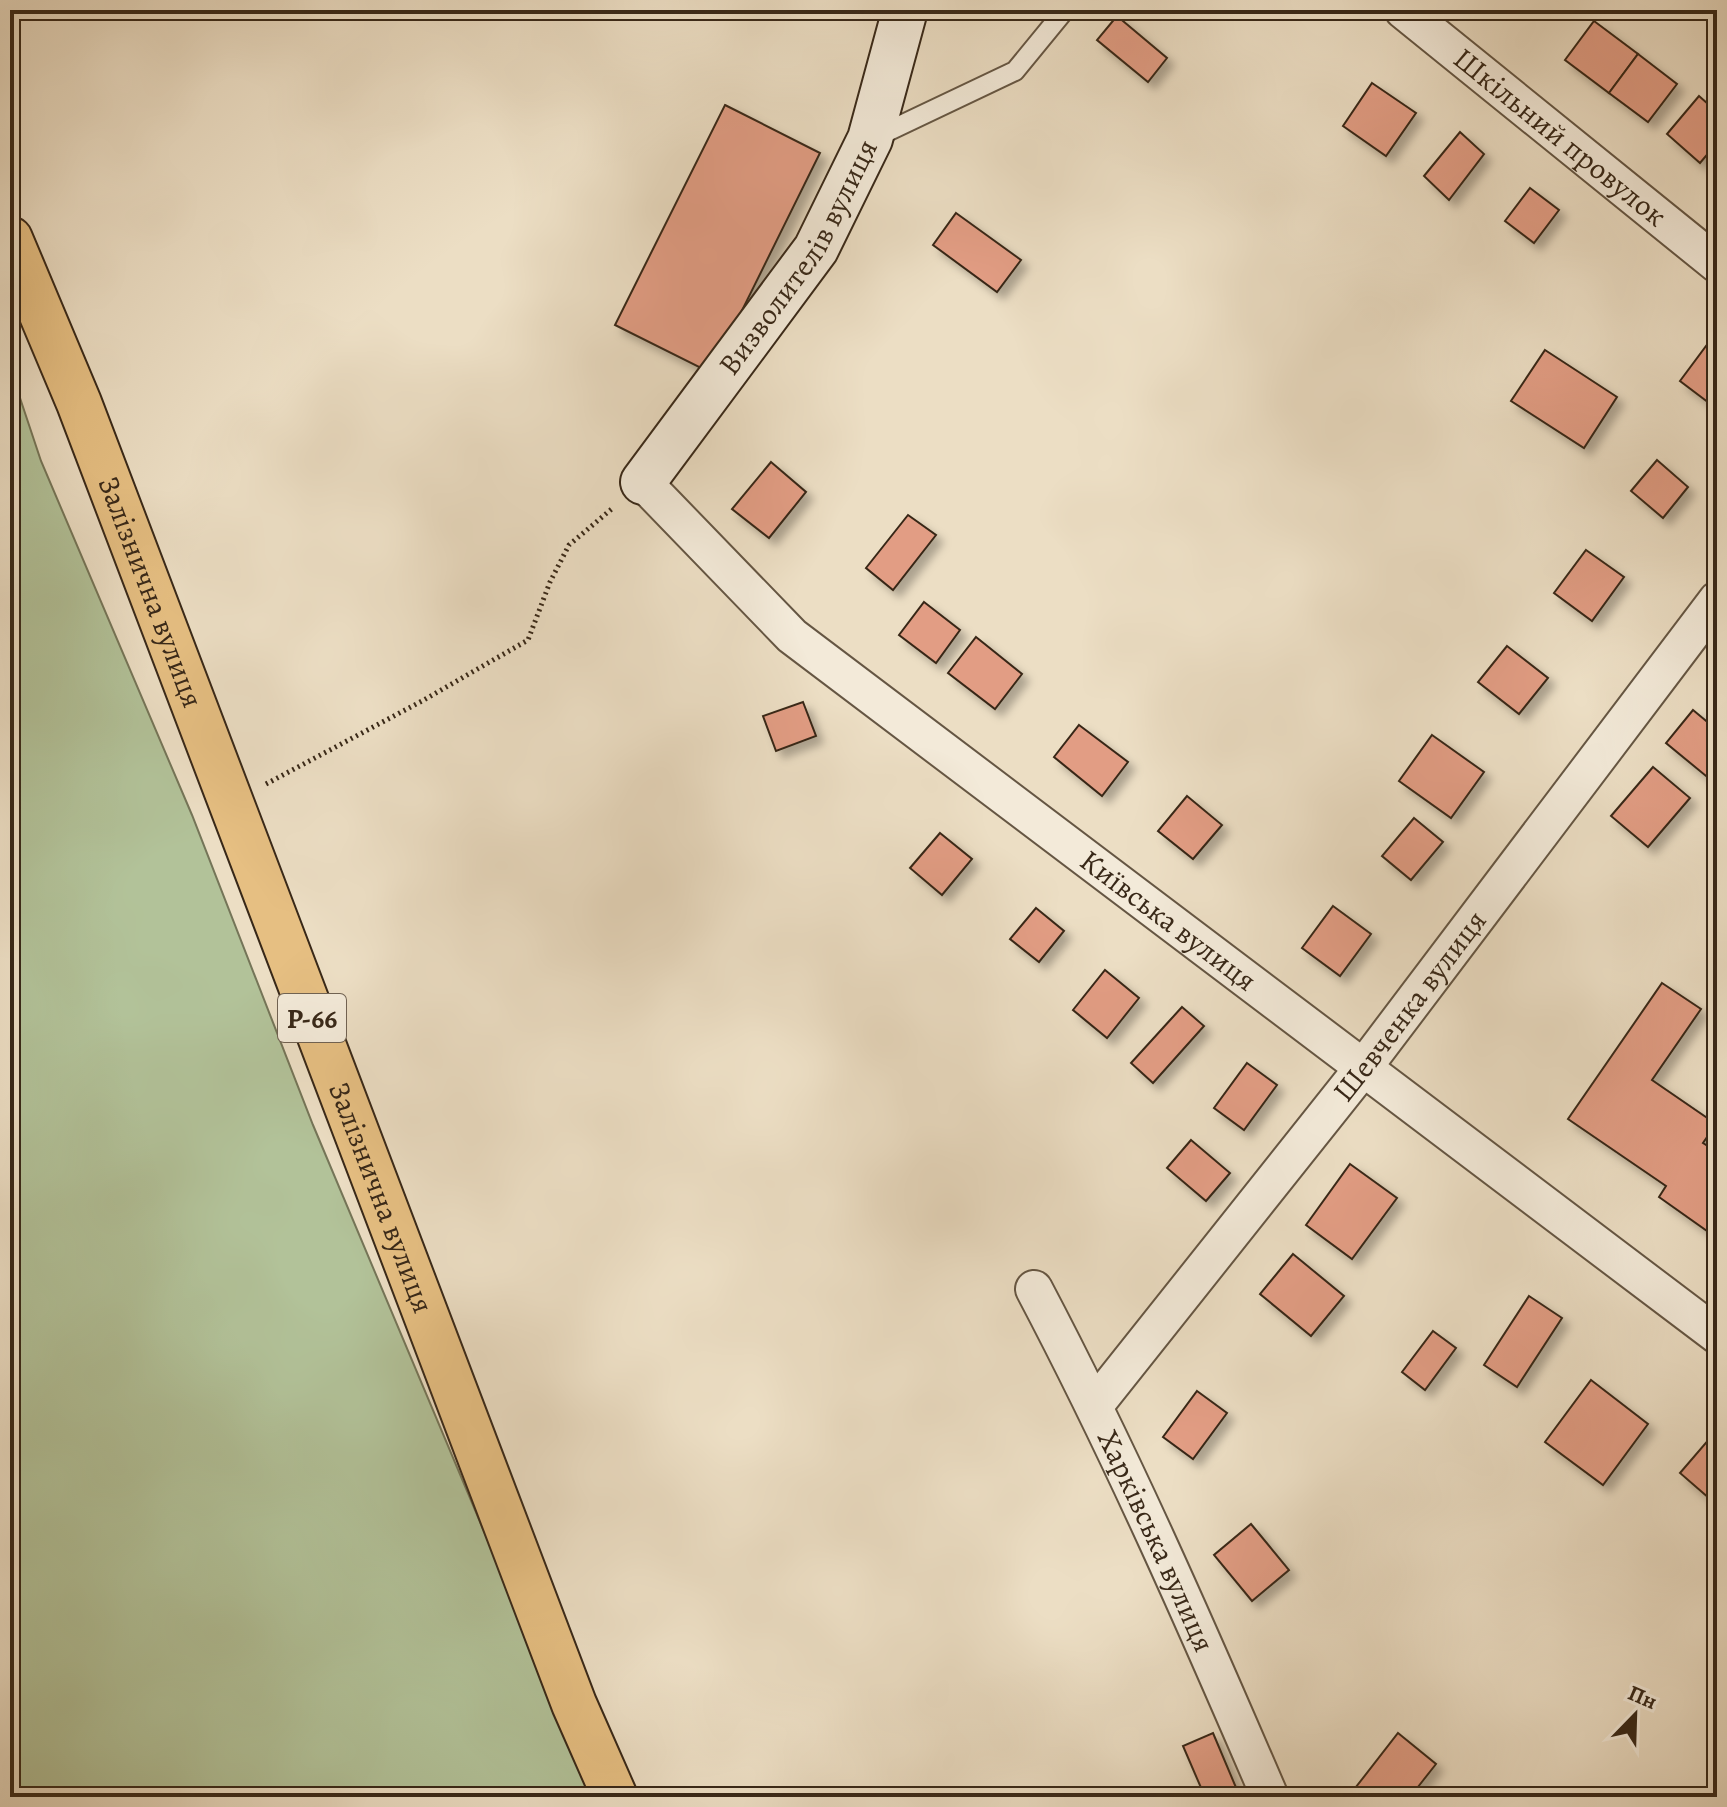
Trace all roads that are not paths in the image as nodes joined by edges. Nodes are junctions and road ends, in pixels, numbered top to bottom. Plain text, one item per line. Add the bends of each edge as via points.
1 (905, 10) edge
2 (1065, 10) edge
3 (1403, 10) edge
4 (870, 139) junction
5 (10, 239) edge
6 (1717, 264) edge
7 (643, 482) joint
8 (1717, 600) edge
9 (1363, 1068) junction
10 (1034, 1289) dead end
11 (1717, 1335) edge
12 (1095, 1405) junction
13 (615, 1797) edge
14 (1270, 1797) edge

1 - 4 street, Визволителів вулиця
2 - 4 lane via 1015,71
3 - 6 street, Шкільний провулок
4 - 7 street, Визволителів вулиця via 816,249
5 - 13 main road, Залізнична вулиця / Р-66 via 79,403 574,1704
7 - 9 street, Київська вулиця via 792,636
8 - 9 street, Шевченка вулиця
9 - 11 street, Київська вулиця
9 - 12 street, Шевченка вулиця
10 - 12 street, Харківська вулиця
12 - 14 street, Харківська вулиця

